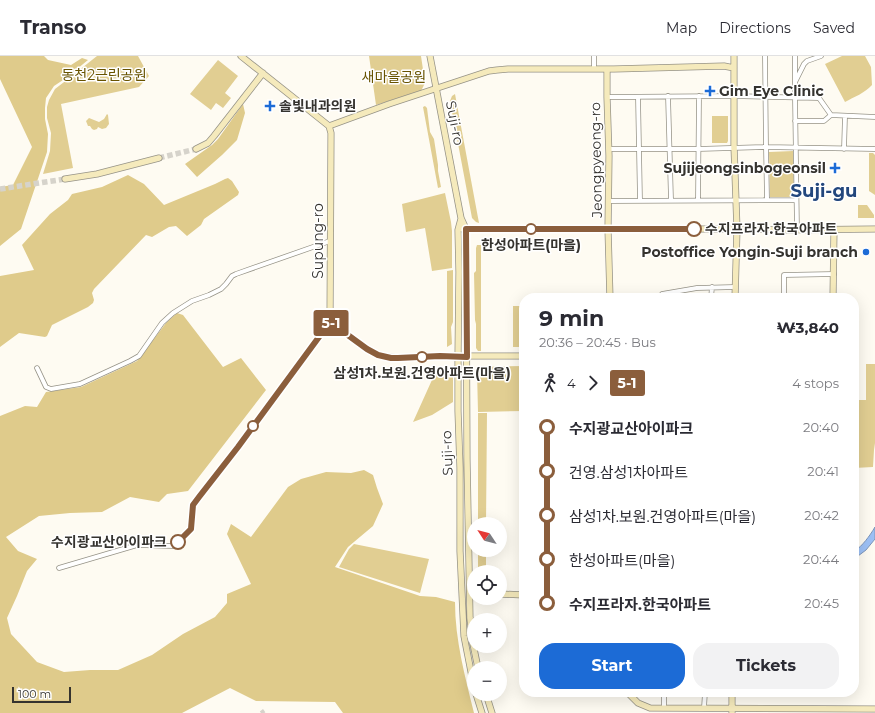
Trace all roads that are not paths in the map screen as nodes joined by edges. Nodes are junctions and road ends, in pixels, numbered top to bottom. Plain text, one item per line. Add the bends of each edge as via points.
1 (241, 56) edge
2 (430, 56) edge
3 (594, 56) edge
4 (734, 56) edge
5 (765, 56) edge
6 (795, 56) edge
7 (821, 56) edge
8 (734, 68) junction
9 (594, 69) junction
10 (607, 69) junction
11 (263, 73) junction
12 (795, 84) junction
13 (436, 89) junction
14 (668, 96) junction
15 (699, 96) junction
16 (734, 96) junction
17 (607, 97) junction
18 (638, 97) junction
19 (766, 97) junction
20 (794, 97) junction
21 (831, 115) junction
22 (845, 116) junction
23 (875, 117) edge
24 (795, 121) junction
25 (329, 126) junction
26 (766, 147) junction
27 (670, 148) junction
28 (734, 148) junction
29 (796, 148) junction
30 (196, 149) tunnel mouth
31 (609, 149) junction
32 (639, 149) junction
33 (698, 149) junction
34 (844, 149) junction
35 (875, 149) edge
36 (159, 158) tunnel mouth
37 (65, 179) tunnel mouth
38 (767, 199) junction
39 (671, 200) junction
40 (698, 200) junction
41 (736, 200) junction
42 (796, 200) junction
43 (609, 201) junction
44 (640, 201) junction
45 (461, 218) junction
46 (466, 229) junction
47 (608, 229) junction
48 (737, 229) junction
49 (875, 229) edge
50 (458, 230) junction
51 (797, 230) junction
52 (834, 230) junction
53 (330, 241) junction
54 (834, 274) junction
55 (735, 287) junction
56 (712, 288) junction
57 (610, 293) edge
58 (666, 293) edge
59 (712, 293) edge
60 (735, 293) edge
61 (784, 293) edge
62 (834, 293) edge
63 (330, 322) junction
64 (519, 356) edge
65 (458, 357) junction
66 (467, 357) junction
67 (37, 368) dead end
68 (470, 565) edge
69 (59, 568) dead end
70 (462, 594) junction
71 (467, 594) edge
72 (507, 594) edge
73 (519, 595) edge
74 (472, 605) edge
75 (469, 661) edge
76 (477, 661) edge
77 (631, 697) edge
78 (664, 697) edge
79 (705, 697) edge
80 (732, 697) edge
81 (478, 701) edge
82 (488, 701) edge
83 (664, 708) junction
84 (704, 708) junction
85 (875, 709) edge
86 (732, 711) edge
87 (815, 711) edge
88 (482, 713) edge
89 (492, 713) edge

1 - 11 street
2 - 13 street, Suji-ro
3 - 9 street
4 - 8 street
5 - 19 street
6 - 12 street
7 - 12 street via 804,64
8 - 10 street via 724,66
8 - 16 street
9 - 10 street
9 - 13 street via 497,70
10 - 17 street, Jeongpyeong-ro
11 - 25 street
11 - 30 street via 208,143
12 - 20 street
13 - 25 street
13 - 45 street, Suji-ro
14 - 15 street
14 - 18 street
14 - 27 street
15 - 16 street
15 - 33 street
16 - 19 street
16 - 28 street
17 - 18 street
17 - 31 street, Jeongpyeong-ro
18 - 32 street
19 - 20 street
19 - 26 street
20 - 21 street via 819,98
20 - 24 street
21 - 22 street
21 - 24 street via 824,121
22 - 23 street
22 - 34 street
24 - 29 street
25 - 53 street, Supung-ro
26 - 28 street
26 - 29 street
26 - 38 street
27 - 32 street
27 - 33 street
27 - 39 street
28 - 33 street
28 - 41 street
29 - 34 street
29 - 42 street
31 - 32 street
31 - 43 street, Jeongpyeong-ro
32 - 44 street
33 - 40 street
34 - 35 street
36 - 37 street via 97,174
38 - 41 street
38 - 42 street
39 - 40 street
39 - 44 street
40 - 41 street
41 - 48 street
42 - 51 street
43 - 44 street
43 - 47 street, Jeongpyeong-ro
45 - 46 street, Suji-ro
45 - 50 street, Suji-ro
46 - 47 street
46 - 50 street
46 - 66 street, Suji-ro
47 - 48 street
47 - 57 street, Jeongpyeong-ro
48 - 51 street
48 - 55 street
49 - 52 street
50 - 65 street, Suji-ro
51 - 52 street
52 - 54 street
53 - 63 street, Supung-ro
53 - 67 street via 232,276 221,289 192,301 173,313 162,323 139,356 80,384 52,389 46,387
54 - 61 street via 784,275
54 - 62 street
55 - 56 street
55 - 60 street
56 - 58 street
56 - 59 street
63 - 65 street via 378,355 391,358
63 - 69 street via 193,505 191,529 178,542 172,546 137,545
64 - 66 street
65 - 66 street
65 - 70 street, Suji-ro
66 - 68 street, Suji-ro
70 - 71 street
70 - 75 street, Suji-ro via 464,636
72 - 73 street
74 - 76 street, Suji-ro via 471,626
77 - 83 street via 648,708
78 - 83 street
79 - 84 street
80 - 86 street
81 - 88 street
82 - 89 street
83 - 84 street
84 - 86 street
85 - 87 street
86 - 87 street

